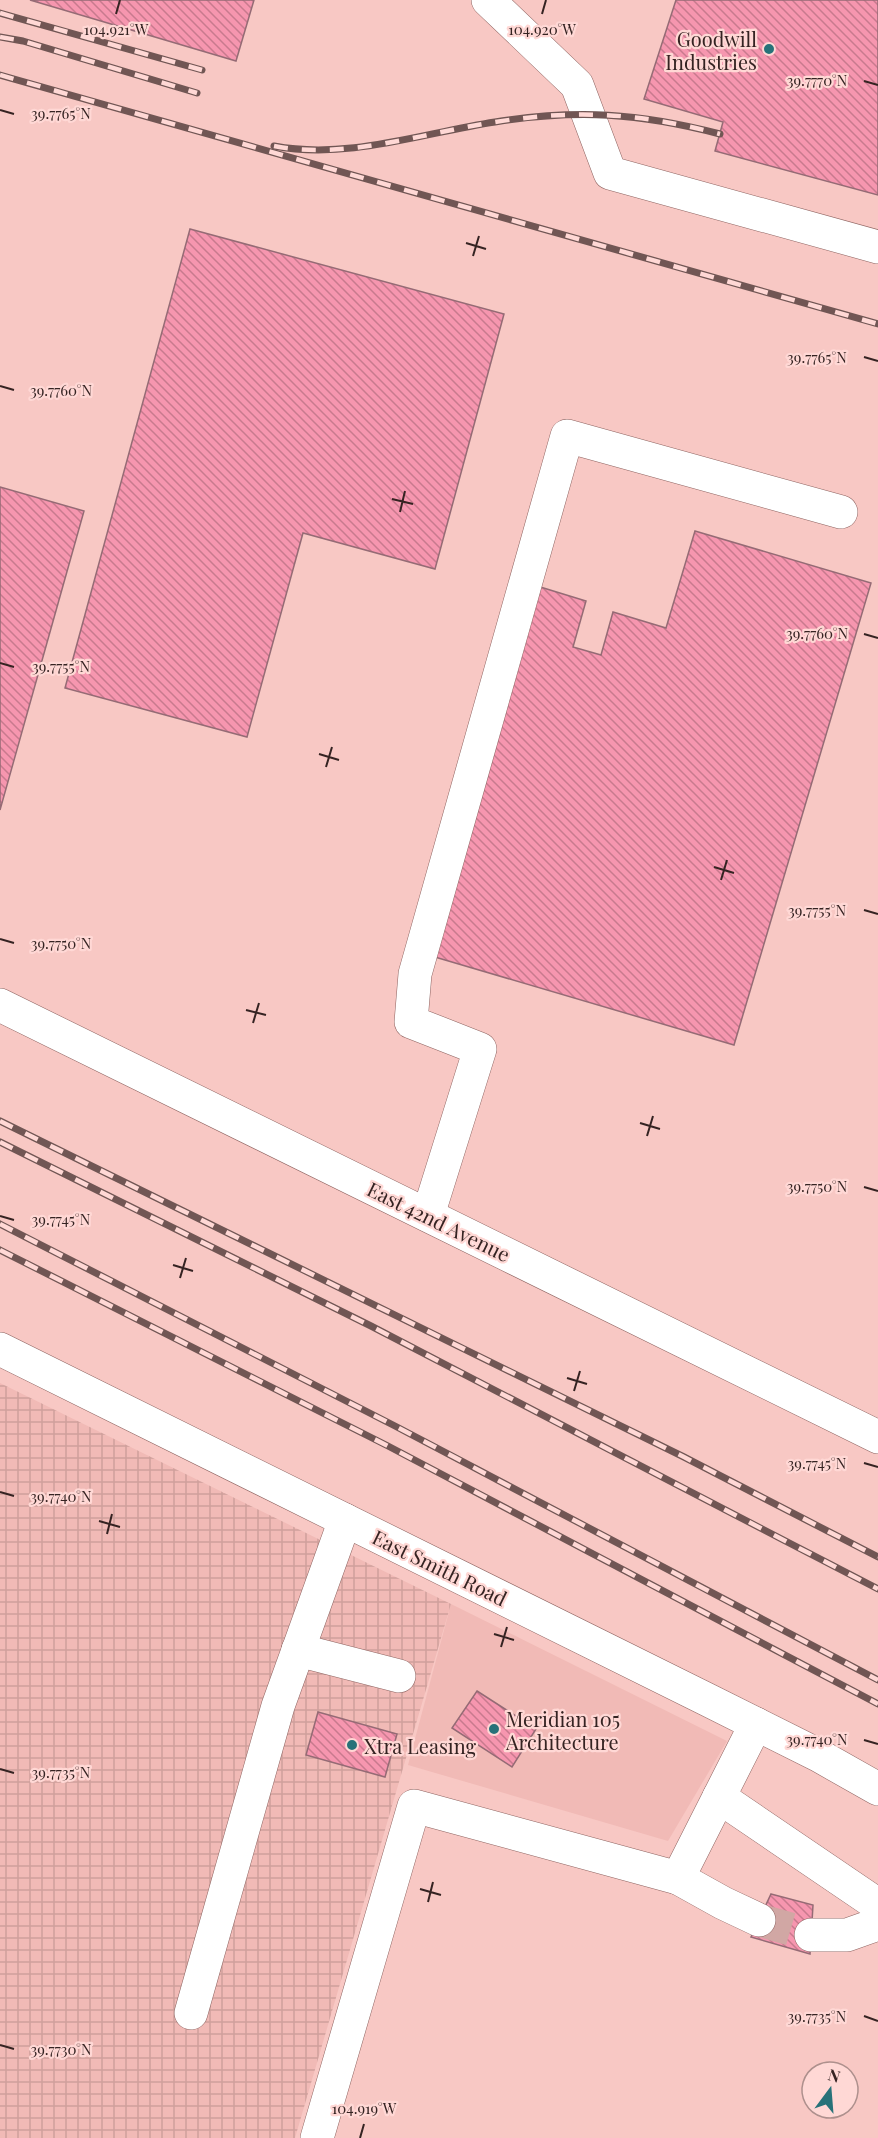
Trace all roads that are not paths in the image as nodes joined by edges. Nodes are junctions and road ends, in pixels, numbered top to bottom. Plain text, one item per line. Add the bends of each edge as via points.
1 (488, 0) edge
2 (878, 247) edge
3 (841, 512) dead end
4 (0, 1005) edge
5 (428, 1215) junction
6 (0, 1349) edge
7 (878, 1437) edge
8 (345, 1520) junction
9 (298, 1650) junction
10 (399, 1676) dead end
11 (756, 1724) junction
12 (878, 1789) edge
13 (719, 1797) junction
14 (678, 1878) junction
15 (878, 1905) edge
16 (759, 1920) tunnel mouth
17 (878, 1924) edge
18 (811, 1935) tunnel mouth
19 (191, 2013) dead end
20 (317, 2138) edge

1 - 2 street via 577,85 610,173
3 - 5 street via 567,436 415,974 411,1022 480,1049
4 - 5 street, East 42nd Avenue
5 - 7 street, East 42nd Avenue
6 - 8 street, East Smith Road
8 - 9 street
8 - 11 street, East Smith Road
9 - 10 street
9 - 19 street via 278,1706
11 - 12 street, East Smith Road
11 - 13 street
13 - 14 street
13 - 15 street
14 - 16 street
14 - 20 street via 414,1806
17 - 18 street via 847,1935

